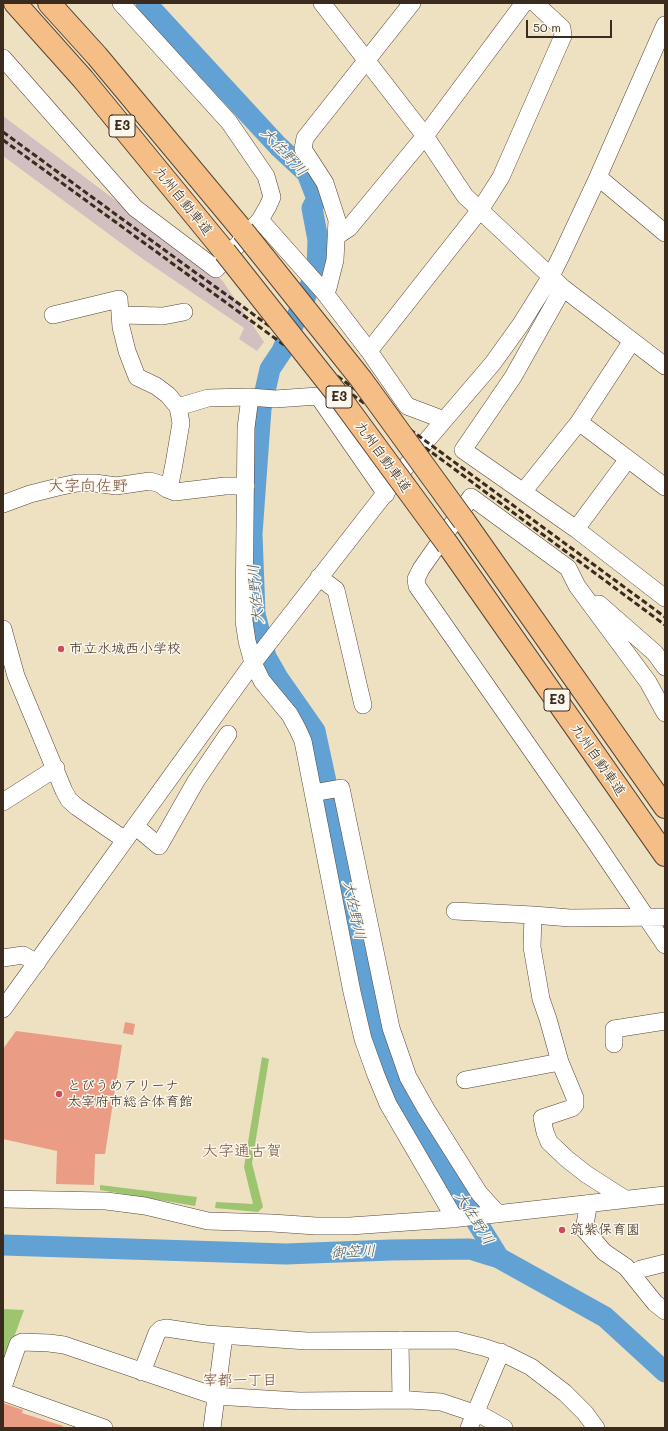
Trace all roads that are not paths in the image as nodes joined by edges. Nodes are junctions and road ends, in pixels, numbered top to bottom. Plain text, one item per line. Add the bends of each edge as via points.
1 (15, 3) edge
2 (49, 3) edge
3 (121, 3) edge
4 (322, 3) edge
5 (412, 3) edge
6 (524, 3) edge
7 (535, 3) edge
8 (665, 25) edge
9 (659, 57) edge
10 (3, 58) edge
11 (367, 61) junction
12 (424, 136) junction
13 (598, 177) junction
14 (480, 210) junction
15 (251, 225) junction
16 (665, 233) edge
17 (337, 236) junction
18 (551, 276) junction
19 (563, 288) junction
20 (324, 292) junction
21 (184, 312) dead end
22 (53, 315) dead end
23 (120, 315) junction
24 (632, 341) junction
25 (369, 351) junction
26 (493, 363) junction
27 (665, 366) edge
28 (513, 377) junction
29 (250, 397) junction
30 (178, 407) junction
31 (444, 420) junction
32 (579, 422) junction
33 (628, 459) junction
34 (246, 486) junction
35 (665, 487) edge
36 (167, 489) junction
37 (523, 492) junction
38 (386, 494) junction
39 (3, 504) edge
40 (576, 529) junction
41 (440, 549) junction
42 (319, 577) junction
43 (665, 598) edge
44 (588, 600) junction
45 (3, 629) edge
46 (253, 663) junction
47 (665, 667) edge
48 (363, 705) dead end
49 (665, 713) edge
50 (228, 734) dead end
51 (56, 768) junction
52 (313, 793) junction
53 (3, 802) edge
54 (665, 807) edge
55 (135, 826) junction
56 (125, 840) junction
57 (665, 855) edge
58 (455, 911) dead end
59 (533, 915) junction
60 (665, 917) edge
61 (646, 918) junction
62 (665, 945) edge
63 (3, 958) edge
64 (36, 964) junction
65 (3, 1009) edge
66 (665, 1021) edge
67 (614, 1044) dead end
68 (560, 1062) junction
69 (465, 1080) dead end
70 (665, 1195) edge
71 (3, 1199) edge
72 (625, 1199) junction
73 (589, 1203) junction
74 (495, 1214) junction
75 (457, 1219) junction
76 (665, 1263) edge
77 (632, 1274) junction
78 (665, 1311) edge
79 (224, 1336) junction
80 (400, 1340) junction
81 (501, 1352) junction
82 (142, 1372) junction
83 (3, 1388) edge
84 (3, 1392) edge
85 (215, 1396) junction
86 (401, 1400) junction
87 (473, 1421) edge
88 (104, 1428) edge
89 (212, 1428) edge
90 (504, 1428) edge
91 (596, 1428) edge

1 - 41 highway, 九州自動車道 / E3, bridge via 82,78 338,395
2 - 15 highway, 九州自動車道 / E3
3 - 15 street via 229,122 266,176 272,197 268,206
4 - 11 street
5 - 11 street
6 - 12 street
7 - 14 street via 562,28 563,36 501,177
8 - 9 street
9 - 13 street
10 - 15 street via 133,209 216,269
11 - 12 street
11 - 17 street via 305,138 303,149 325,183 332,200 337,220
12 - 14 street via 465,196
12 - 17 street via 350,228
13 - 16 street
13 - 18 street
14 - 18 street
14 - 25 street
15 - 20 street
15 - 54 highway, 九州自動車道 / E3, bridge
17 - 20 street via 336,260 328,288
18 - 19 street
18 - 26 street
19 - 24 street
19 - 28 street
20 - 25 street
21 - 23 street via 163,316
22 - 23 street via 119,299
23 - 30 street via 127,351 137,377 156,386
24 - 27 street
24 - 32 street
25 - 31 street via 407,406
26 - 28 street
26 - 31 street
28 - 37 street via 462,450
29 - 30 street via 208,398
29 - 34 street via 246,428
29 - 38 street via 275,399 318,396
30 - 36 street via 181,423
31 - 38 street
32 - 33 street
32 - 37 street
33 - 35 street
33 - 40 street
34 - 36 street via 175,492
34 - 46 street via 244,621
36 - 39 street via 150,481 116,486 77,483 44,490
37 - 40 street
38 - 42 street
40 - 43 street
41 - 44 street via 471,497 568,568
41 - 57 highway, 九州自動車道 / E3
41 - 61 street via 416,579 417,586
42 - 46 street
42 - 48 street via 336,590
44 - 47 street via 595,600 655,653
44 - 49 street via 648,682
45 - 51 street via 16,676
46 - 52 street via 262,681 290,715 298,730 303,741
46 - 55 street
50 - 55 street via 196,781 159,846
51 - 53 street
51 - 56 street via 69,800
52 - 74 street via 342,788 391,1028 408,1077 479,1193
52 - 75 street via 363,1039 388,1104
55 - 56 street
56 - 64 street
58 - 59 street
59 - 61 street via 570,918
59 - 68 street via 532,947 541,999
60 - 61 street
61 - 62 street
63 - 64 street via 23,954
64 - 65 street
66 - 67 street via 614,1029
68 - 69 street
68 - 72 street via 575,1098 575,1104 572,1108 542,1118 549,1142 567,1160
70 - 72 street
71 - 75 street via 106,1201 145,1206 208,1220 316,1226
72 - 73 street
73 - 74 street
73 - 77 street via 584,1229 604,1252
74 - 75 street
76 - 77 street
77 - 78 street via 655,1303
79 - 80 street via 307,1341
79 - 82 street via 161,1329 157,1333
79 - 85 street
80 - 81 street via 455,1340
80 - 86 street
81 - 87 street
81 - 91 street via 550,1380 585,1413
82 - 83 street via 64,1345 22,1342 18,1344
82 - 85 street
84 - 88 street
85 - 86 street via 299,1401
85 - 89 street
86 - 87 street via 441,1402
87 - 90 street

